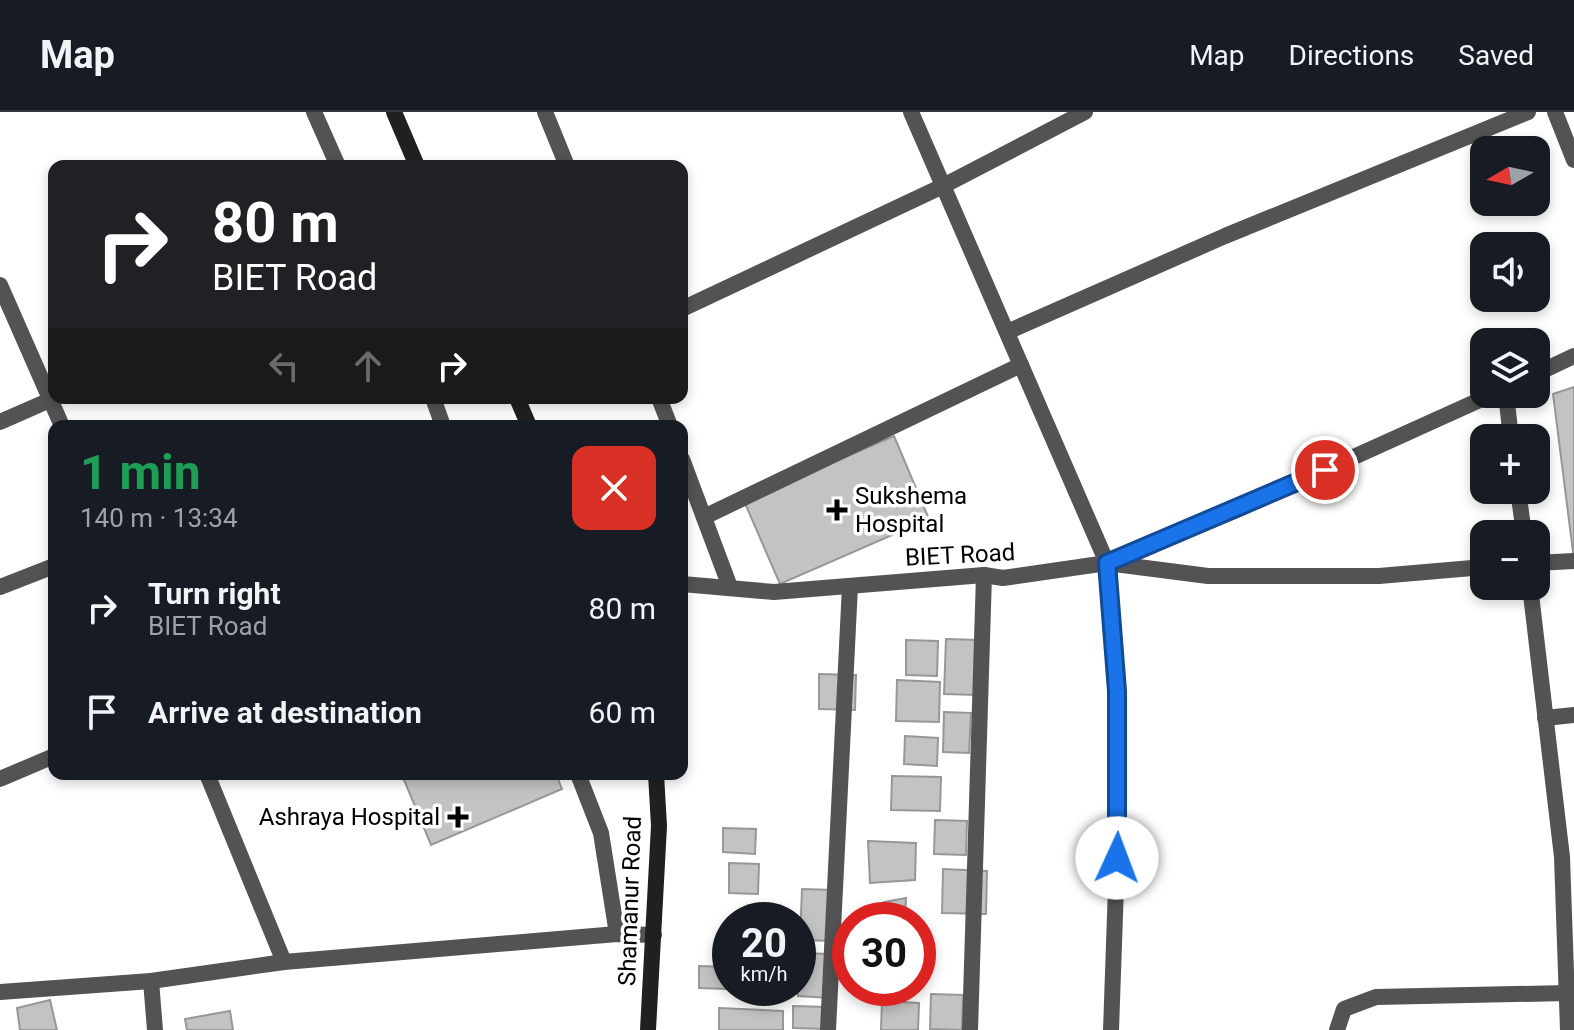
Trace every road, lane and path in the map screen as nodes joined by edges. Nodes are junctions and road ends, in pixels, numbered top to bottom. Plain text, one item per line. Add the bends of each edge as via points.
1 (314, 112) edge
2 (394, 112) edge
3 (545, 112) edge
4 (911, 112) edge
5 (1085, 112) edge
6 (1528, 112) edge
7 (1555, 112) edge
8 (335, 160) edge
9 (414, 160) edge
10 (565, 160) edge
11 (1574, 160) edge
12 (943, 186) junction
13 (0, 285) edge
14 (688, 306) edge
15 (1007, 332) junction
16 (1574, 356) edge
17 (1021, 365) junction
18 (1550, 367) edge
19 (48, 395) edge
20 (48, 401) edge
21 (1470, 404) edge
22 (0, 422) edge
23 (688, 475) edge
24 (704, 517) junction
25 (1574, 561) edge
26 (1550, 562) edge
27 (1107, 563) junction
28 (48, 568) edge
29 (1470, 568) edge
30 (984, 575) junction
31 (688, 584) edge
32 (850, 586) junction
33 (0, 587) edge
34 (730, 587) junction
35 (1532, 600) edge
36 (1574, 715) edge
37 (1545, 718) junction
38 (48, 759) edge
39 (0, 779) edge
40 (209, 780) edge
41 (580, 780) edge
42 (656, 780) edge
43 (1568, 856) edge
44 (617, 934) junction
45 (654, 935) junction
46 (284, 962) junction
47 (151, 981) junction
48 (0, 992) edge
49 (1567, 993) junction
50 (155, 1030) edge
51 (648, 1030) edge
52 (828, 1030) edge
53 (970, 1030) edge
54 (1111, 1030) edge
55 (1337, 1030) edge
56 (1568, 1030) edge

1 - 8 street
2 - 9 main road
3 - 10 street
4 - 12 street
5 - 12 street
6 - 15 street
7 - 11 street
12 - 14 street
12 - 15 street
13 - 19 street
15 - 17 street
16 - 18 street
17 - 24 street
17 - 27 street
20 - 22 street
21 - 27 street, BIET Road
23 - 24 street
24 - 34 street
25 - 26 street
27 - 29 street via 1208,576 1379,576
27 - 30 street, BIET Road via 1003,578
27 - 54 street via 1117,691
28 - 33 street
30 - 32 street, BIET Road
30 - 53 street
31 - 34 street, BIET Road
32 - 34 street, BIET Road via 774,592
32 - 52 street
35 - 37 street
36 - 37 street
37 - 43 street
38 - 39 street
40 - 46 street
41 - 44 street via 601,833
42 - 45 main road, Shamanur Road
43 - 49 street
44 - 45 street
44 - 46 street
45 - 51 main road, Shamanur Road
46 - 47 street
47 - 48 street
47 - 50 street
49 - 55 street via 1376,997 1344,1009
49 - 56 street

